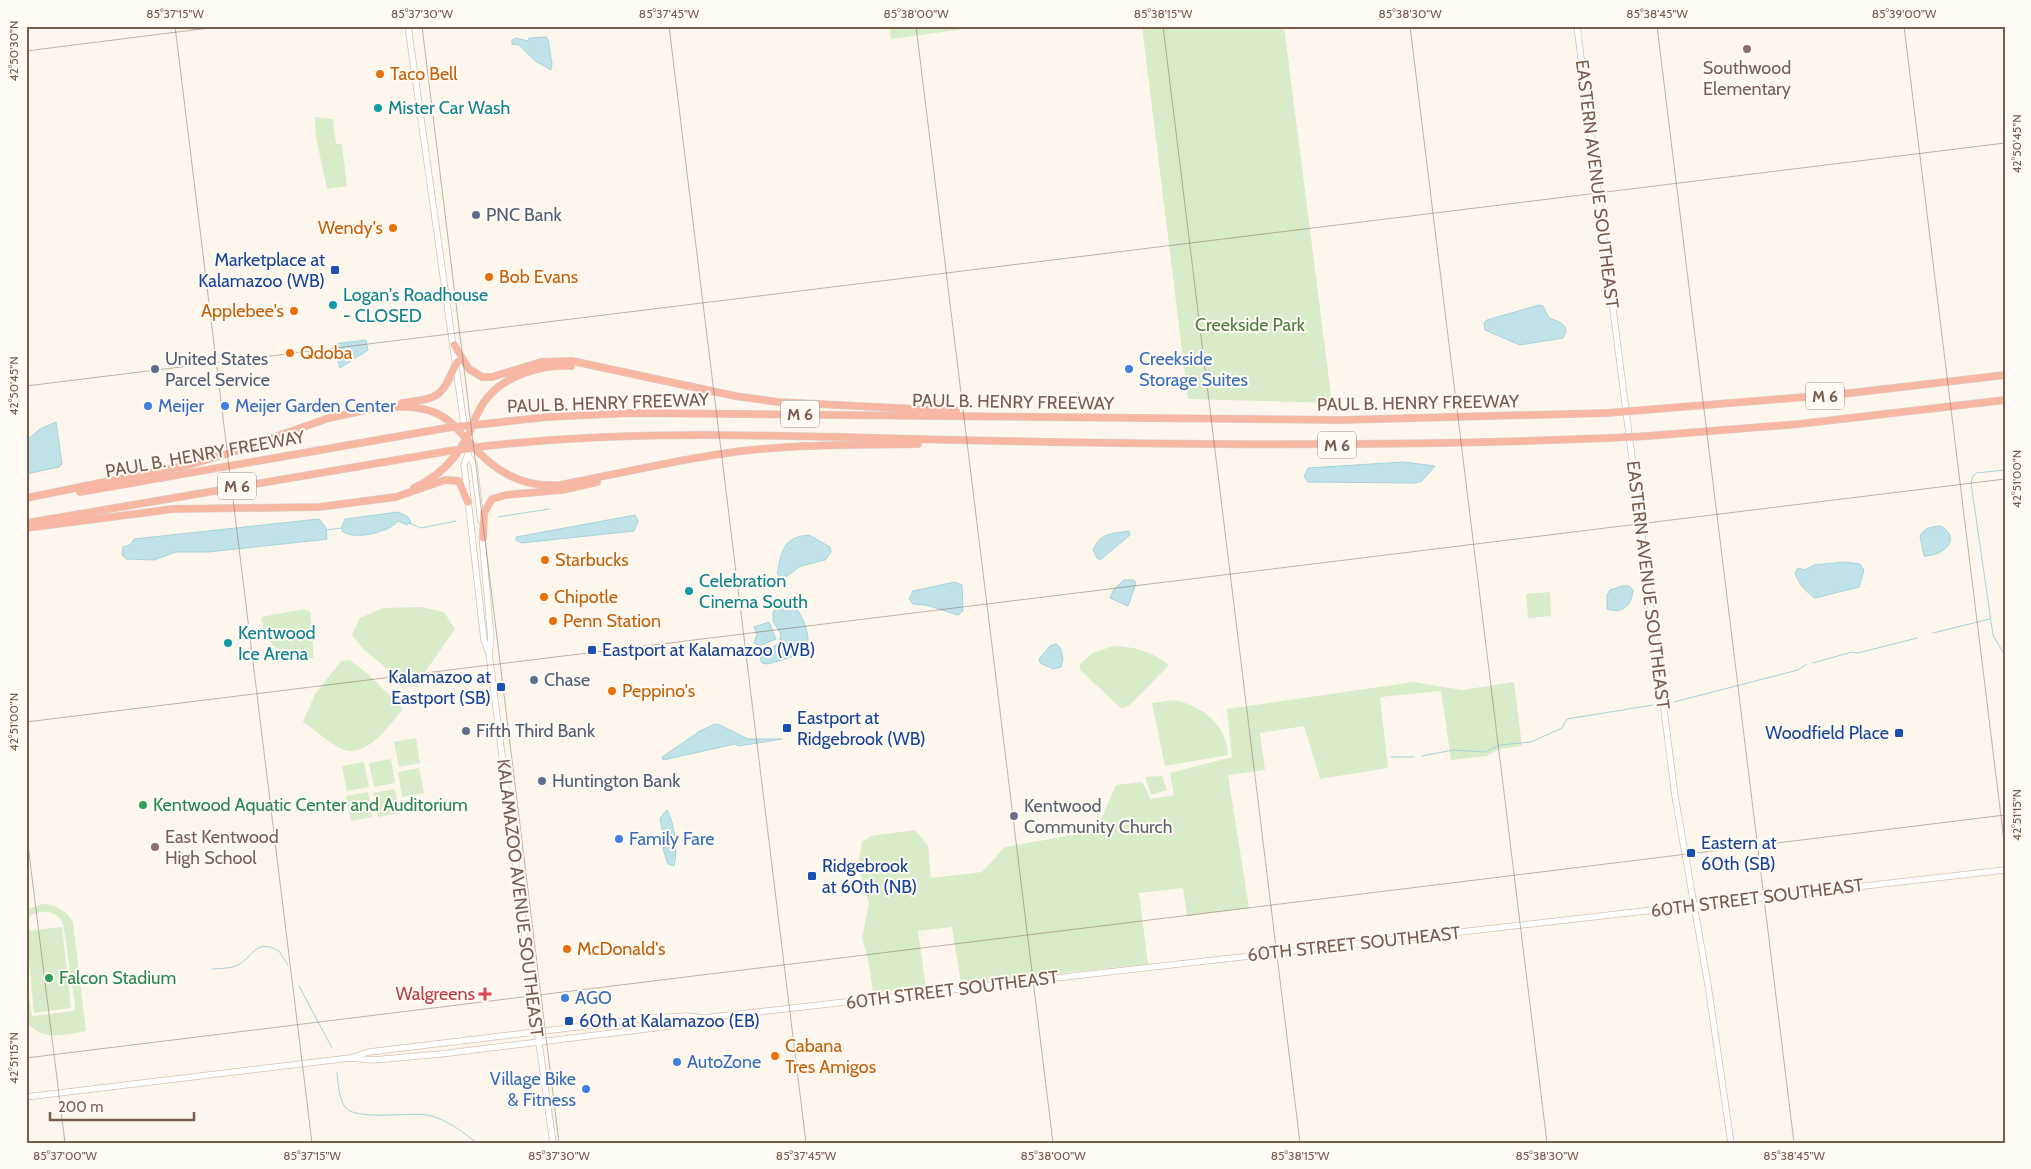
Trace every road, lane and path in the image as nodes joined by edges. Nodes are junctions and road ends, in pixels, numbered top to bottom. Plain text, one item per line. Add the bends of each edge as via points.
1 (408, 26) edge
2 (1577, 26) edge
3 (454, 345) junction
4 (457, 362) junction
5 (623, 372) junction
6 (2005, 375) edge
7 (2005, 400) edge
8 (372, 408) junction
9 (1116, 418) junction
10 (466, 438) junction
11 (1065, 442) junction
12 (468, 456) junction
13 (635, 470) junction
14 (26, 499) edge
15 (370, 500) junction
16 (468, 502) junction
17 (26, 523) edge
18 (26, 528) edge
19 (482, 538) junction
20 (489, 654) junction
21 (2005, 870) edge
22 (1694, 906) junction
23 (703, 1018) junction
24 (627, 1021) junction
25 (537, 1031) junction
26 (619, 1032) junction
27 (463, 1040) junction
28 (539, 1042) junction
29 (446, 1053) junction
30 (350, 1058) junction
31 (26, 1097) edge
32 (554, 1143) edge
33 (1731, 1143) edge

1 - 3 main road, KALAMAZOO AVENUE SOUTHEAST
2 - 22 main road, EASTERN AVENUE SOUTHEAST via 1676,796
3 - 4 main road, KALAMAZOO AVENUE SOUTHEAST
3 - 5 highway via 469,369 482,377 551,361 586,363
4 - 8 highway via 445,387 434,397
4 - 10 main road, KALAMAZOO AVENUE SOUTHEAST
5 - 9 highway via 778,402
5 - 10 highway via 564,365 520,375 501,385 487,398
6 - 9 highway, PAUL B. HENRY FREEWAY / M 6, bridge via 1824,396 1606,413 1358,420
7 - 11 highway, PAUL B. HENRY FREEWAY / M 6, bridge via 1799,424 1609,438 1376,445
8 - 10 highway via 401,406 427,409 444,417
8 - 14 highway via 329,418 196,463
9 - 14 highway, PAUL B. HENRY FREEWAY / M 6, bridge via 630,413 547,417 446,428
10 - 12 main road, KALAMAZOO AVENUE SOUTHEAST
10 - 13 highway via 498,470 532,484 560,485
10 - 15 highway via 454,458 434,477 406,491
11 - 13 highway via 794,447 707,456
11 - 17 highway, PAUL B. HENRY FREEWAY / M 6, bridge via 622,436 486,446
12 - 16 main road, KALAMAZOO AVENUE SOUTHEAST via 464,465
12 - 19 main road, KALAMAZOO AVENUE SOUTHEAST via 474,464
13 - 19 highway via 570,489 496,497 485,508
15 - 16 highway via 400,496 455,479 461,483
15 - 18 highway via 319,507 158,510
16 - 20 main road, KALAMAZOO AVENUE SOUTHEAST via 484,640
19 - 20 main road, KALAMAZOO AVENUE SOUTHEAST via 491,639
20 - 25 main road, KALAMAZOO AVENUE SOUTHEAST
21 - 22 main road, 60TH STREET SOUTHEAST
22 - 23 main road, 60TH STREET SOUTHEAST
22 - 33 main road, EASTERN AVENUE SOUTHEAST
23 - 24 main road, 60TH STREET SOUTHEAST via 686,1016
23 - 26 main road, 60TH STREET SOUTHEAST via 687,1024
24 - 25 main road, 60TH STREET SOUTHEAST
24 - 26 main road
25 - 27 main road, 60TH STREET SOUTHEAST
25 - 28 main road, KALAMAZOO AVENUE SOUTHEAST
26 - 28 main road, 60TH STREET SOUTHEAST
27 - 29 main road via 448,1048
27 - 30 main road, 60TH STREET SOUTHEAST via 369,1052
28 - 29 main road, 60TH STREET SOUTHEAST
28 - 32 main road, KALAMAZOO AVENUE SOUTHEAST
29 - 30 main road, 60TH STREET SOUTHEAST via 373,1060
30 - 31 main road, 60TH STREET SOUTHEAST

